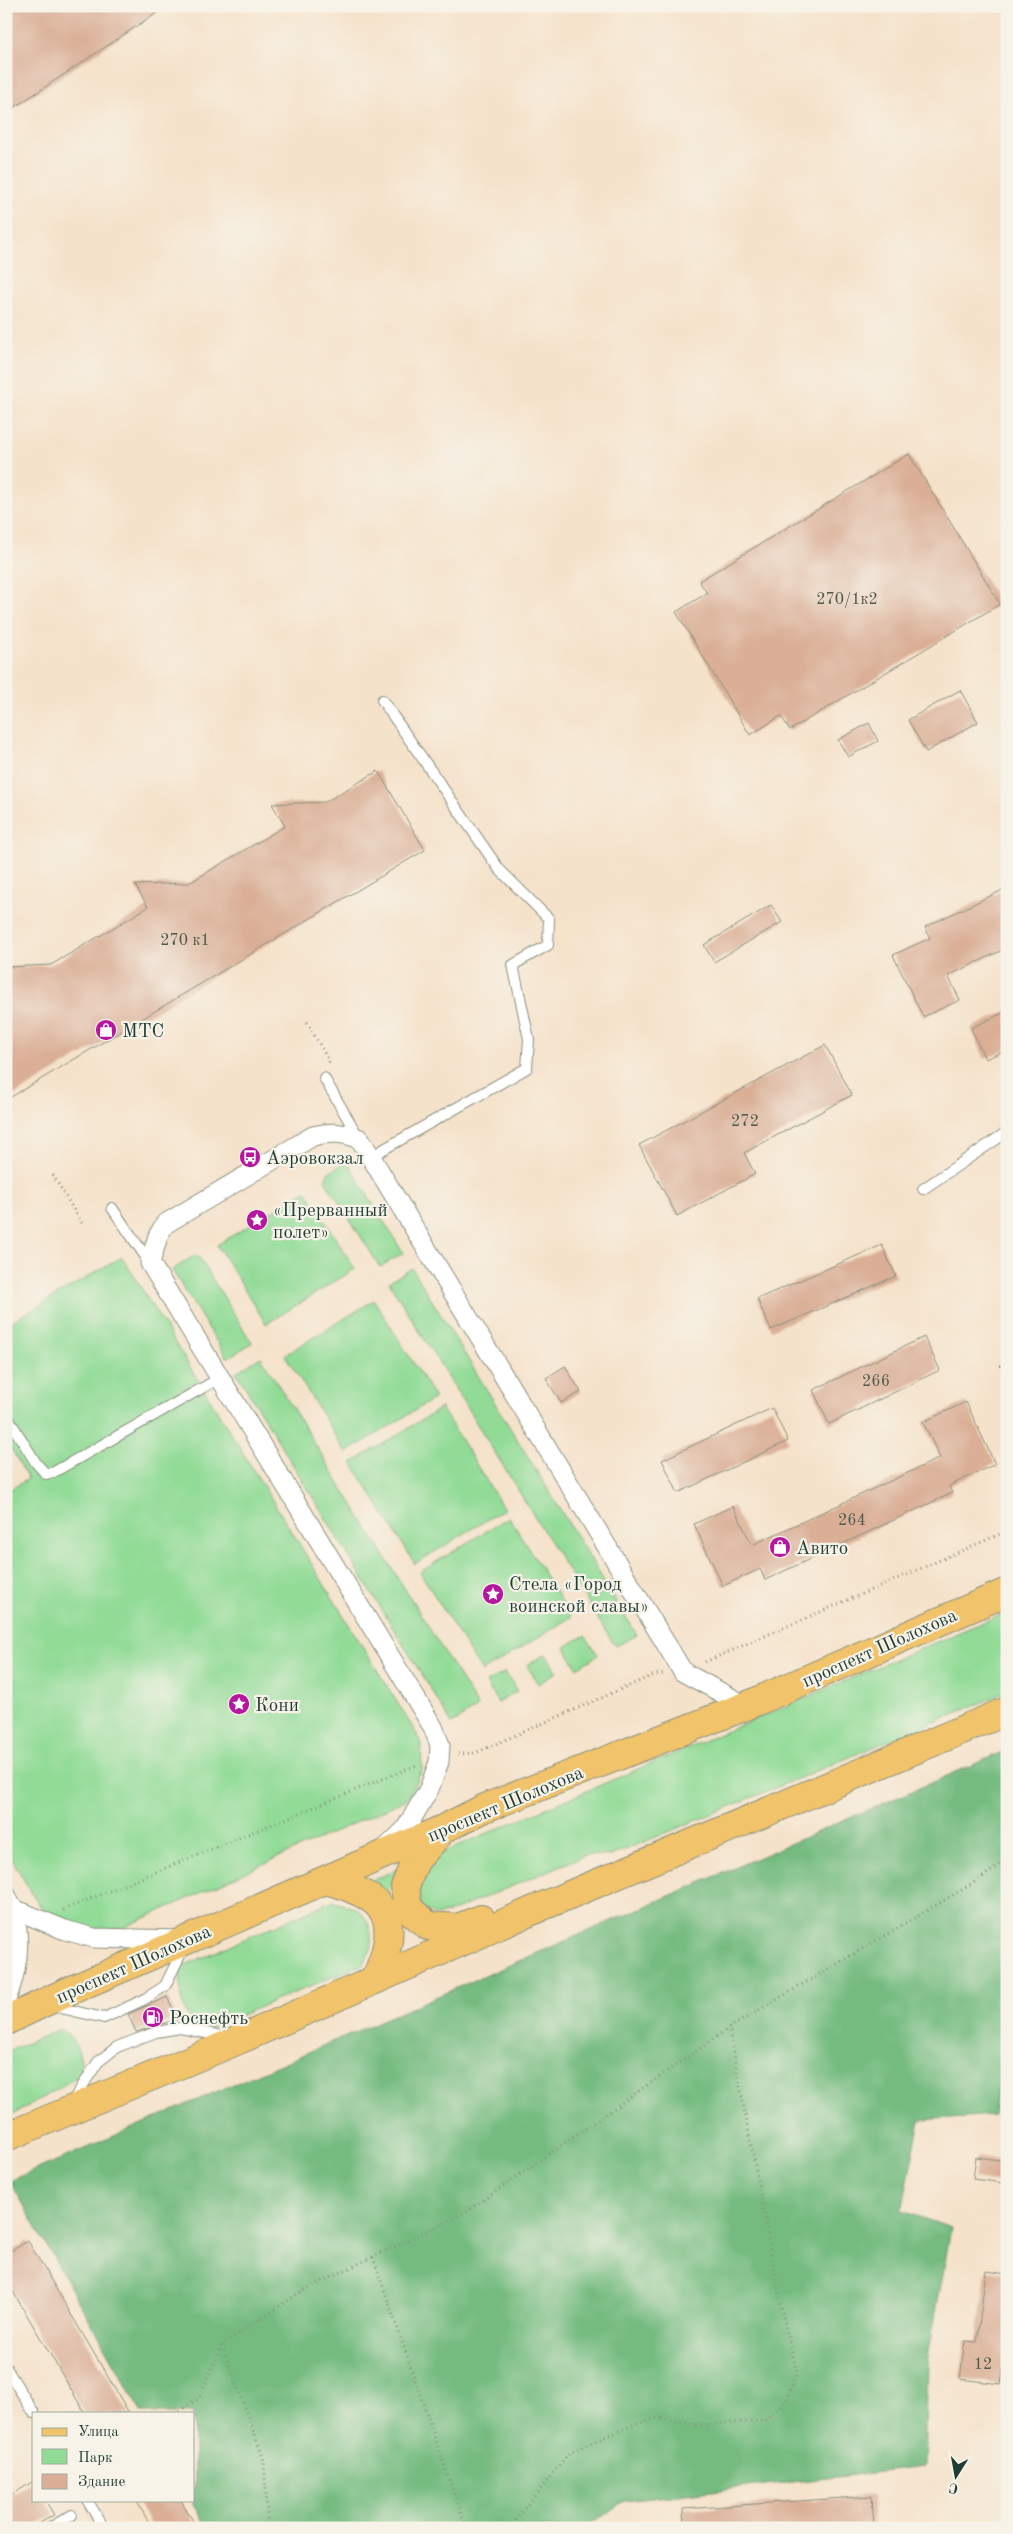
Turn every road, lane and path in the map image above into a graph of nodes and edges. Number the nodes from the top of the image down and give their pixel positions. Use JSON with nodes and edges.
{"nodes":[{"id":1,"x":382,"y":700,"type":"dead end"},
{"id":2,"x":307,"y":1022,"type":"dead end"},
{"id":3,"x":334,"y":1072,"type":"dead end"},
{"id":4,"x":324,"y":1078,"type":"dead end"},
{"id":5,"x":1007,"y":1132,"type":"edge"},
{"id":6,"x":360,"y":1139,"type":"junction"},
{"id":7,"x":370,"y":1157,"type":"junction"},
{"id":8,"x":53,"y":1175,"type":"dead end"},
{"id":9,"x":923,"y":1189,"type":"dead end"},
{"id":10,"x":112,"y":1208,"type":"dead end"},
{"id":11,"x":83,"y":1225,"type":"dead end"},
{"id":12,"x":150,"y":1264,"type":"junction"},
{"id":13,"x":1007,"y":1363,"type":"edge"},
{"id":14,"x":1000,"y":1366,"type":"dead end"},
{"id":15,"x":220,"y":1378,"type":"junction"},
{"id":16,"x":6,"y":1415,"type":"edge"},
{"id":17,"x":1007,"y":1531,"type":"edge"},
{"id":18,"x":1007,"y":1592,"type":"edge"},
{"id":19,"x":683,"y":1672,"type":"junction"},
{"id":20,"x":746,"y":1706,"type":"junction"},
{"id":21,"x":1007,"y":1711,"type":"edge"},
{"id":22,"x":440,"y":1756,"type":"junction"},
{"id":23,"x":446,"y":1828,"type":"junction"},
{"id":24,"x":374,"y":1858,"type":"junction"},
{"id":25,"x":1007,"y":1859,"type":"edge"},
{"id":26,"x":326,"y":1880,"type":"junction"},
{"id":27,"x":10,"y":1902,"type":"edge"},
{"id":28,"x":543,"y":1906,"type":"junction"},
{"id":29,"x":39,"y":1920,"type":"junction"},
{"id":30,"x":188,"y":1940,"type":"junction"},
{"id":31,"x":376,"y":1978,"type":"junction"},
{"id":32,"x":6,"y":2000,"type":"edge"},
{"id":33,"x":42,"y":2004,"type":"junction"},
{"id":34,"x":6,"y":2021,"type":"edge"},
{"id":35,"x":729,"y":2028,"type":"junction"},
{"id":36,"x":241,"y":2039,"type":"junction"},
{"id":37,"x":65,"y":2113,"type":"junction"},
{"id":38,"x":6,"y":2137,"type":"edge"},
{"id":39,"x":373,"y":2257,"type":"junction"},
{"id":40,"x":222,"y":2345,"type":"junction"},
{"id":41,"x":6,"y":2368,"type":"edge"},
{"id":42,"x":33,"y":2412,"type":"edge"},
{"id":43,"x":177,"y":2412,"type":"edge"},
{"id":44,"x":88,"y":2502,"type":"edge"},
{"id":45,"x":72,"y":2515,"type":"dead end"},
{"id":46,"x":50,"y":2528,"type":"edge"},
{"id":47,"x":104,"y":2528,"type":"edge"},
{"id":48,"x":268,"y":2528,"type":"edge"},
{"id":49,"x":466,"y":2528,"type":"edge"},
{"id":50,"x":508,"y":2528,"type":"edge"}],
"edges":[{"from":1,"to":7,"type":"lane"},
{"from":2,"to":3,"type":"path"},
{"from":4,"to":6,"type":"lane"},
{"from":5,"to":9,"type":"lane"},
{"from":6,"to":7,"type":"street"},
{"from":6,"to":12,"type":"street"},
{"from":7,"to":19,"type":"street"},
{"from":8,"to":11,"type":"path"},
{"from":10,"to":12,"type":"lane"},
{"from":12,"to":15,"type":"street"},
{"from":13,"to":14,"type":"path"},
{"from":15,"to":16,"type":"lane"},
{"from":15,"to":22,"type":"street"},
{"from":17,"to":19,"type":"path"},
{"from":18,"to":20,"type":"main road","name":"проспект Шолохова"},
{"from":19,"to":20,"type":"street"},
{"from":19,"to":22,"type":"path"},
{"from":20,"to":23,"type":"main road","name":"проспект Шолохова"},
{"from":21,"to":28,"type":"main road"},
{"from":22,"to":24,"type":"street"},
{"from":22,"to":29,"type":"path"},
{"from":23,"to":24,"type":"main road","name":"проспект Шолохова"},
{"from":23,"to":28,"type":"main road"},
{"from":24,"to":26,"type":"main road","name":"проспект Шолохова"},
{"from":25,"to":35,"type":"path"},
{"from":26,"to":30,"type":"main road","name":"проспект Шолохова"},
{"from":26,"to":31,"type":"main road"},
{"from":27,"to":29,"type":"street"},
{"from":27,"to":32,"type":"street"},
{"from":28,"to":31,"type":"main road"},
{"from":29,"to":30,"type":"street"},
{"from":30,"to":33,"type":"main road","name":"проспект Шолохова"},
{"from":30,"to":33,"type":"lane"},
{"from":31,"to":36,"type":"main road"},
{"from":33,"to":34,"type":"main road","name":"проспект Шолохова"},
{"from":35,"to":39,"type":"path"},
{"from":35,"to":50,"type":"path"},
{"from":36,"to":37,"type":"main road"},
{"from":36,"to":37,"type":"lane"},
{"from":37,"to":38,"type":"main road"},
{"from":39,"to":40,"type":"path"},
{"from":39,"to":49,"type":"path"},
{"from":40,"to":43,"type":"path"},
{"from":40,"to":48,"type":"path"},
{"from":41,"to":42,"type":"lane"},
{"from":44,"to":47,"type":"lane"},
{"from":45,"to":46,"type":"lane"}]}
